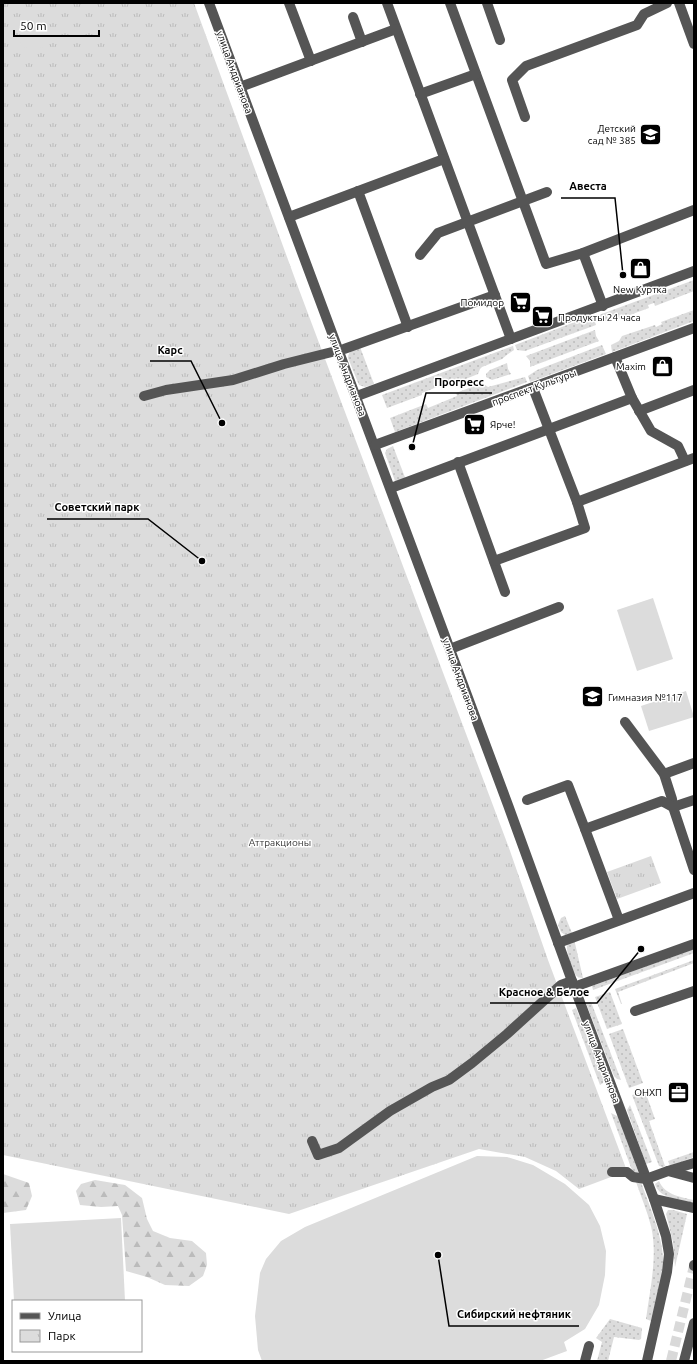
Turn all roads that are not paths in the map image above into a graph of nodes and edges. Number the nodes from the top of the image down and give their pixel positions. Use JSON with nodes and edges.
{"nodes":[{"id":1,"x":209,"y":3,"type":"edge"},
{"id":2,"x":289,"y":3,"type":"edge"},
{"id":3,"x":387,"y":3,"type":"edge"},
{"id":4,"x":450,"y":3,"type":"edge"},
{"id":5,"x":487,"y":3,"type":"edge"},
{"id":6,"x":679,"y":3,"type":"edge"},
{"id":7,"x":663,"y":4,"type":"edge"},
{"id":8,"x":353,"y":17,"type":"dead end"},
{"id":9,"x":396,"y":29,"type":"junction"},
{"id":10,"x":500,"y":40,"type":"dead end"},
{"id":11,"x":362,"y":42,"type":"junction"},
{"id":12,"x":694,"y":44,"type":"edge"},
{"id":13,"x":311,"y":61,"type":"junction"},
{"id":14,"x":476,"y":74,"type":"junction"},
{"id":15,"x":240,"y":87,"type":"junction"},
{"id":16,"x":420,"y":94,"type":"junction"},
{"id":17,"x":525,"y":116,"type":"dead end"},
{"id":18,"x":444,"y":159,"type":"junction"},
{"id":19,"x":358,"y":191,"type":"junction"},
{"id":20,"x":547,"y":192,"type":"dead end"},
{"id":21,"x":523,"y":200,"type":"junction"},
{"id":22,"x":694,"y":210,"type":"edge"},
{"id":23,"x":289,"y":217,"type":"junction"},
{"id":24,"x":467,"y":221,"type":"junction"},
{"id":25,"x":583,"y":252,"type":"junction"},
{"id":26,"x":420,"y":255,"type":"dead end"},
{"id":27,"x":694,"y":271,"type":"edge"},
{"id":28,"x":494,"y":295,"type":"junction"},
{"id":29,"x":603,"y":306,"type":"junction"},
{"id":30,"x":408,"y":326,"type":"junction"},
{"id":31,"x":694,"y":328,"type":"edge"},
{"id":32,"x":511,"y":339,"type":"junction"},
{"id":33,"x":339,"y":350,"type":"junction"},
{"id":34,"x":615,"y":357,"type":"junction"},
{"id":35,"x":533,"y":388,"type":"junction"},
{"id":36,"x":694,"y":390,"type":"edge"},
{"id":37,"x":144,"y":396,"type":"dead end"},
{"id":38,"x":357,"y":396,"type":"junction"},
{"id":39,"x":632,"y":398,"type":"junction"},
{"id":40,"x":639,"y":411,"type":"junction"},
{"id":41,"x":549,"y":430,"type":"junction"},
{"id":42,"x":375,"y":445,"type":"junction"},
{"id":43,"x":691,"y":460,"type":"edge"},
{"id":44,"x":458,"y":462,"type":"junction"},
{"id":45,"x":391,"y":488,"type":"junction"},
{"id":46,"x":577,"y":502,"type":"junction"},
{"id":47,"x":494,"y":561,"type":"junction"},
{"id":48,"x":505,"y":592,"type":"dead end"},
{"id":49,"x":559,"y":607,"type":"dead end"},
{"id":50,"x":450,"y":649,"type":"junction"},
{"id":51,"x":625,"y":722,"type":"dead end"},
{"id":52,"x":694,"y":763,"type":"edge"},
{"id":53,"x":664,"y":774,"type":"junction"},
{"id":54,"x":527,"y":800,"type":"dead end"},
{"id":55,"x":694,"y":800,"type":"edge"},
{"id":56,"x":673,"y":807,"type":"junction"},
{"id":57,"x":585,"y":829,"type":"junction"},
{"id":58,"x":694,"y":870,"type":"edge"},
{"id":59,"x":694,"y":893,"type":"edge"},
{"id":60,"x":620,"y":920,"type":"junction"},
{"id":61,"x":558,"y":943,"type":"junction"},
{"id":62,"x":694,"y":944,"type":"edge"},
{"id":63,"x":573,"y":984,"type":"junction"},
{"id":64,"x":694,"y":991,"type":"edge"},
{"id":65,"x":635,"y":1011,"type":"dead end"},
{"id":66,"x":312,"y":1141,"type":"dead end"},
{"id":67,"x":694,"y":1163,"type":"edge"},
{"id":68,"x":668,"y":1171,"type":"junction"},
{"id":69,"x":612,"y":1172,"type":"dead end"},
{"id":70,"x":694,"y":1178,"type":"edge"},
{"id":71,"x":646,"y":1179,"type":"junction"},
{"id":72,"x":654,"y":1199,"type":"junction"},
{"id":73,"x":694,"y":1208,"type":"edge"},
{"id":74,"x":694,"y":1324,"type":"edge"},
{"id":75,"x":589,"y":1346,"type":"dead end"},
{"id":76,"x":585,"y":1361,"type":"edge"},
{"id":77,"x":647,"y":1361,"type":"edge"},
{"id":78,"x":684,"y":1361,"type":"edge"}],
"edges":[{"from":1,"to":15,"type":"street","name":"улица Андрианова"},
{"from":2,"to":13,"type":"street"},
{"from":3,"to":9,"type":"street"},
{"from":4,"to":14,"type":"street"},
{"from":5,"to":10,"type":"street"},
{"from":6,"to":12,"type":"street"},
{"from":7,"to":17,"type":"street"},
{"from":8,"to":11,"type":"street"},
{"from":9,"to":11,"type":"street"},
{"from":9,"to":16,"type":"street"},
{"from":11,"to":13,"type":"street"},
{"from":13,"to":15,"type":"street"},
{"from":14,"to":16,"type":"street"},
{"from":14,"to":21,"type":"street"},
{"from":15,"to":23,"type":"street","name":"улица Андрианова"},
{"from":16,"to":18,"type":"street"},
{"from":18,"to":19,"type":"street"},
{"from":18,"to":24,"type":"street"},
{"from":19,"to":23,"type":"street"},
{"from":19,"to":30,"type":"street"},
{"from":20,"to":21,"type":"street"},
{"from":21,"to":24,"type":"street"},
{"from":21,"to":25,"type":"street"},
{"from":22,"to":25,"type":"street"},
{"from":23,"to":33,"type":"street","name":"улица Андрианова"},
{"from":24,"to":26,"type":"street"},
{"from":24,"to":28,"type":"street"},
{"from":25,"to":29,"type":"street"},
{"from":27,"to":29,"type":"street"},
{"from":28,"to":30,"type":"street"},
{"from":28,"to":32,"type":"street"},
{"from":29,"to":32,"type":"street"},
{"from":30,"to":33,"type":"street"},
{"from":31,"to":34,"type":"street","name":"проспект Культуры"},
{"from":32,"to":38,"type":"street"},
{"from":33,"to":37,"type":"street"},
{"from":33,"to":38,"type":"street","name":"улица Андрианова"},
{"from":34,"to":35,"type":"street","name":"проспект Культуры"},
{"from":34,"to":39,"type":"street"},
{"from":35,"to":41,"type":"street"},
{"from":35,"to":42,"type":"street","name":"проспект Культуры"},
{"from":36,"to":40,"type":"street"},
{"from":38,"to":42,"type":"street","name":"улица Андрианова"},
{"from":39,"to":40,"type":"street"},
{"from":39,"to":41,"type":"street"},
{"from":40,"to":43,"type":"street"},
{"from":41,"to":44,"type":"street"},
{"from":41,"to":46,"type":"street"},
{"from":42,"to":45,"type":"street","name":"улица Андрианова"},
{"from":43,"to":46,"type":"street"},
{"from":44,"to":45,"type":"street"},
{"from":44,"to":47,"type":"street"},
{"from":45,"to":50,"type":"street","name":"улица Андрианова"},
{"from":46,"to":47,"type":"street"},
{"from":47,"to":48,"type":"street"},
{"from":49,"to":50,"type":"street"},
{"from":50,"to":61,"type":"street","name":"улица Андрианова"},
{"from":51,"to":53,"type":"street"},
{"from":52,"to":53,"type":"street"},
{"from":53,"to":56,"type":"street"},
{"from":54,"to":57,"type":"street"},
{"from":55,"to":56,"type":"street"},
{"from":56,"to":57,"type":"street"},
{"from":56,"to":58,"type":"street"},
{"from":57,"to":60,"type":"street"},
{"from":59,"to":60,"type":"street"},
{"from":60,"to":61,"type":"street"},
{"from":61,"to":63,"type":"street","name":"улица Андрианова"},
{"from":62,"to":63,"type":"street"},
{"from":63,"to":66,"type":"street"},
{"from":63,"to":71,"type":"street","name":"улица Андрианова"},
{"from":64,"to":65,"type":"street"},
{"from":67,"to":68,"type":"street"},
{"from":68,"to":70,"type":"street"},
{"from":68,"to":71,"type":"street"},
{"from":69,"to":71,"type":"street"},
{"from":71,"to":72,"type":"street","name":"улица Андрианова"},
{"from":72,"to":73,"type":"street"},
{"from":72,"to":77,"type":"street","name":"улица Андрианова"},
{"from":74,"to":78,"type":"street"},
{"from":75,"to":76,"type":"street"}]}
